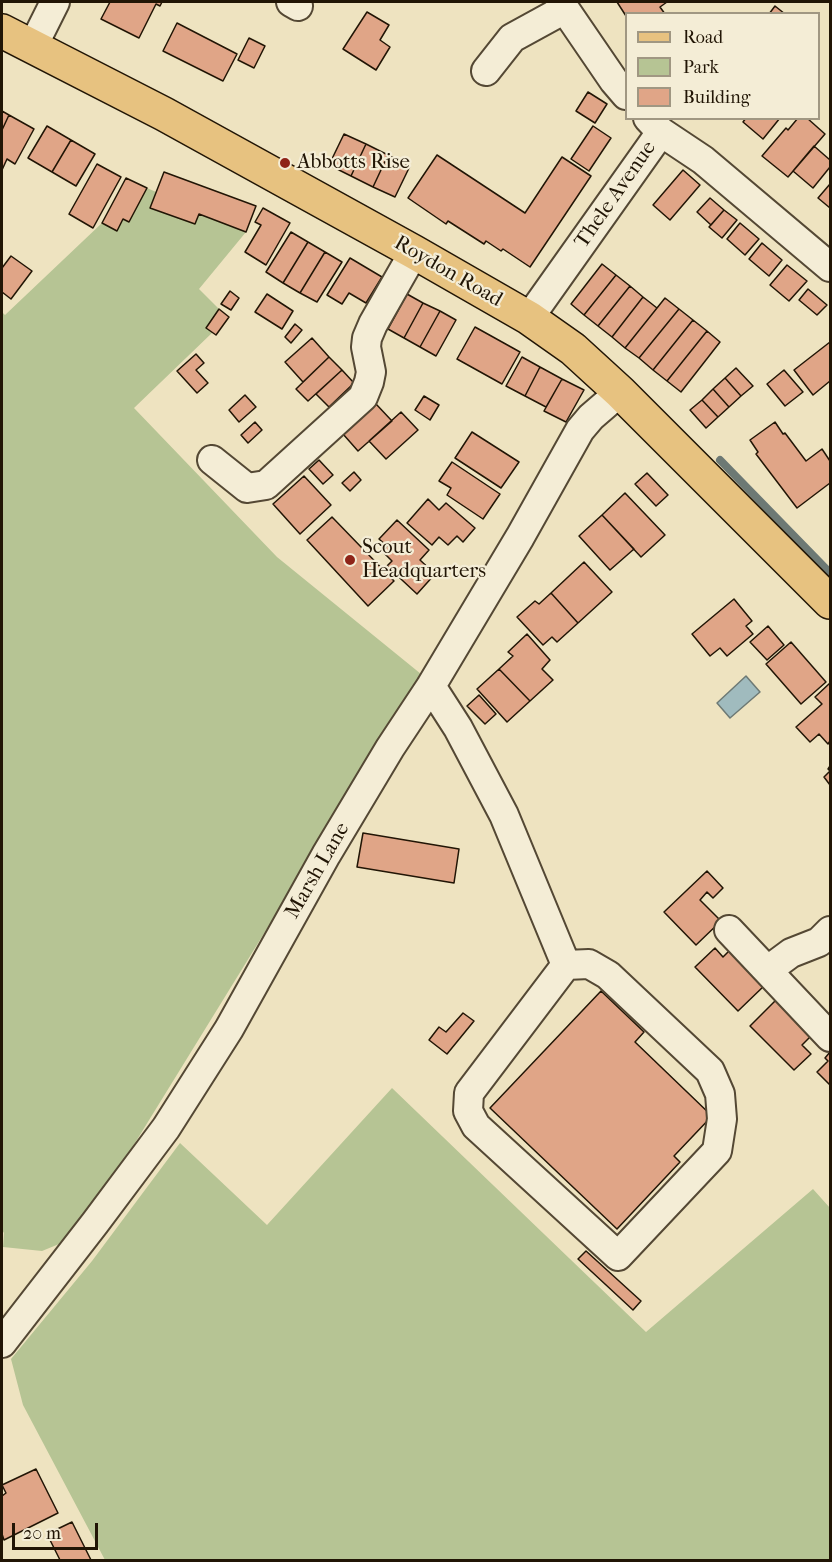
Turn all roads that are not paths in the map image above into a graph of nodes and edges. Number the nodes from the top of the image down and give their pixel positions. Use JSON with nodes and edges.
{"nodes":[{"id":1,"x":55,"y":2,"type":"edge"},
{"id":2,"x":562,"y":5,"type":"edge"},
{"id":3,"x":2,"y":31,"type":"edge"},
{"id":4,"x":33,"y":46,"type":"junction"},
{"id":5,"x":486,"y":71,"type":"dead end"},
{"id":6,"x":625,"y":92,"type":"edge"},
{"id":7,"x":655,"y":125,"type":"edge"},
{"id":8,"x":414,"y":252,"type":"junction"},
{"id":9,"x":831,"y":267,"type":"edge"},
{"id":10,"x":529,"y":318,"type":"junction"},
{"id":11,"x":620,"y":392,"type":"junction"},
{"id":12,"x":212,"y":460,"type":"dead end"},
{"id":13,"x":831,"y":602,"type":"edge"},
{"id":14,"x":431,"y":686,"type":"junction"},
{"id":15,"x":729,"y":930,"type":"dead end"},
{"id":16,"x":831,"y":932,"type":"edge"},
{"id":17,"x":566,"y":965,"type":"junction"},
{"id":18,"x":768,"y":970,"type":"junction"},
{"id":19,"x":831,"y":1037,"type":"edge"},
{"id":20,"x":2,"y":1343,"type":"edge"}],
"edges":[{"from":1,"to":4,"type":"street"},
{"from":2,"to":5,"type":"street"},
{"from":2,"to":6,"type":"street"},
{"from":3,"to":4,"type":"main road","name":"Roydon Road"},
{"from":4,"to":8,"type":"main road","name":"Roydon Road"},
{"from":7,"to":9,"type":"street","name":"Thele Avenue"},
{"from":7,"to":10,"type":"street","name":"Thele Avenue"},
{"from":8,"to":10,"type":"main road","name":"Roydon Road"},
{"from":8,"to":12,"type":"street"},
{"from":10,"to":11,"type":"main road","name":"Roydon Road"},
{"from":11,"to":13,"type":"main road","name":"Roydon Road"},
{"from":11,"to":14,"type":"street","name":"Marsh Lane"},
{"from":14,"to":17,"type":"street"},
{"from":14,"to":20,"type":"street","name":"Marsh Lane"},
{"from":15,"to":18,"type":"street"},
{"from":16,"to":18,"type":"street"},
{"from":17,"to":17,"type":"street"},
{"from":18,"to":19,"type":"street"}]}
